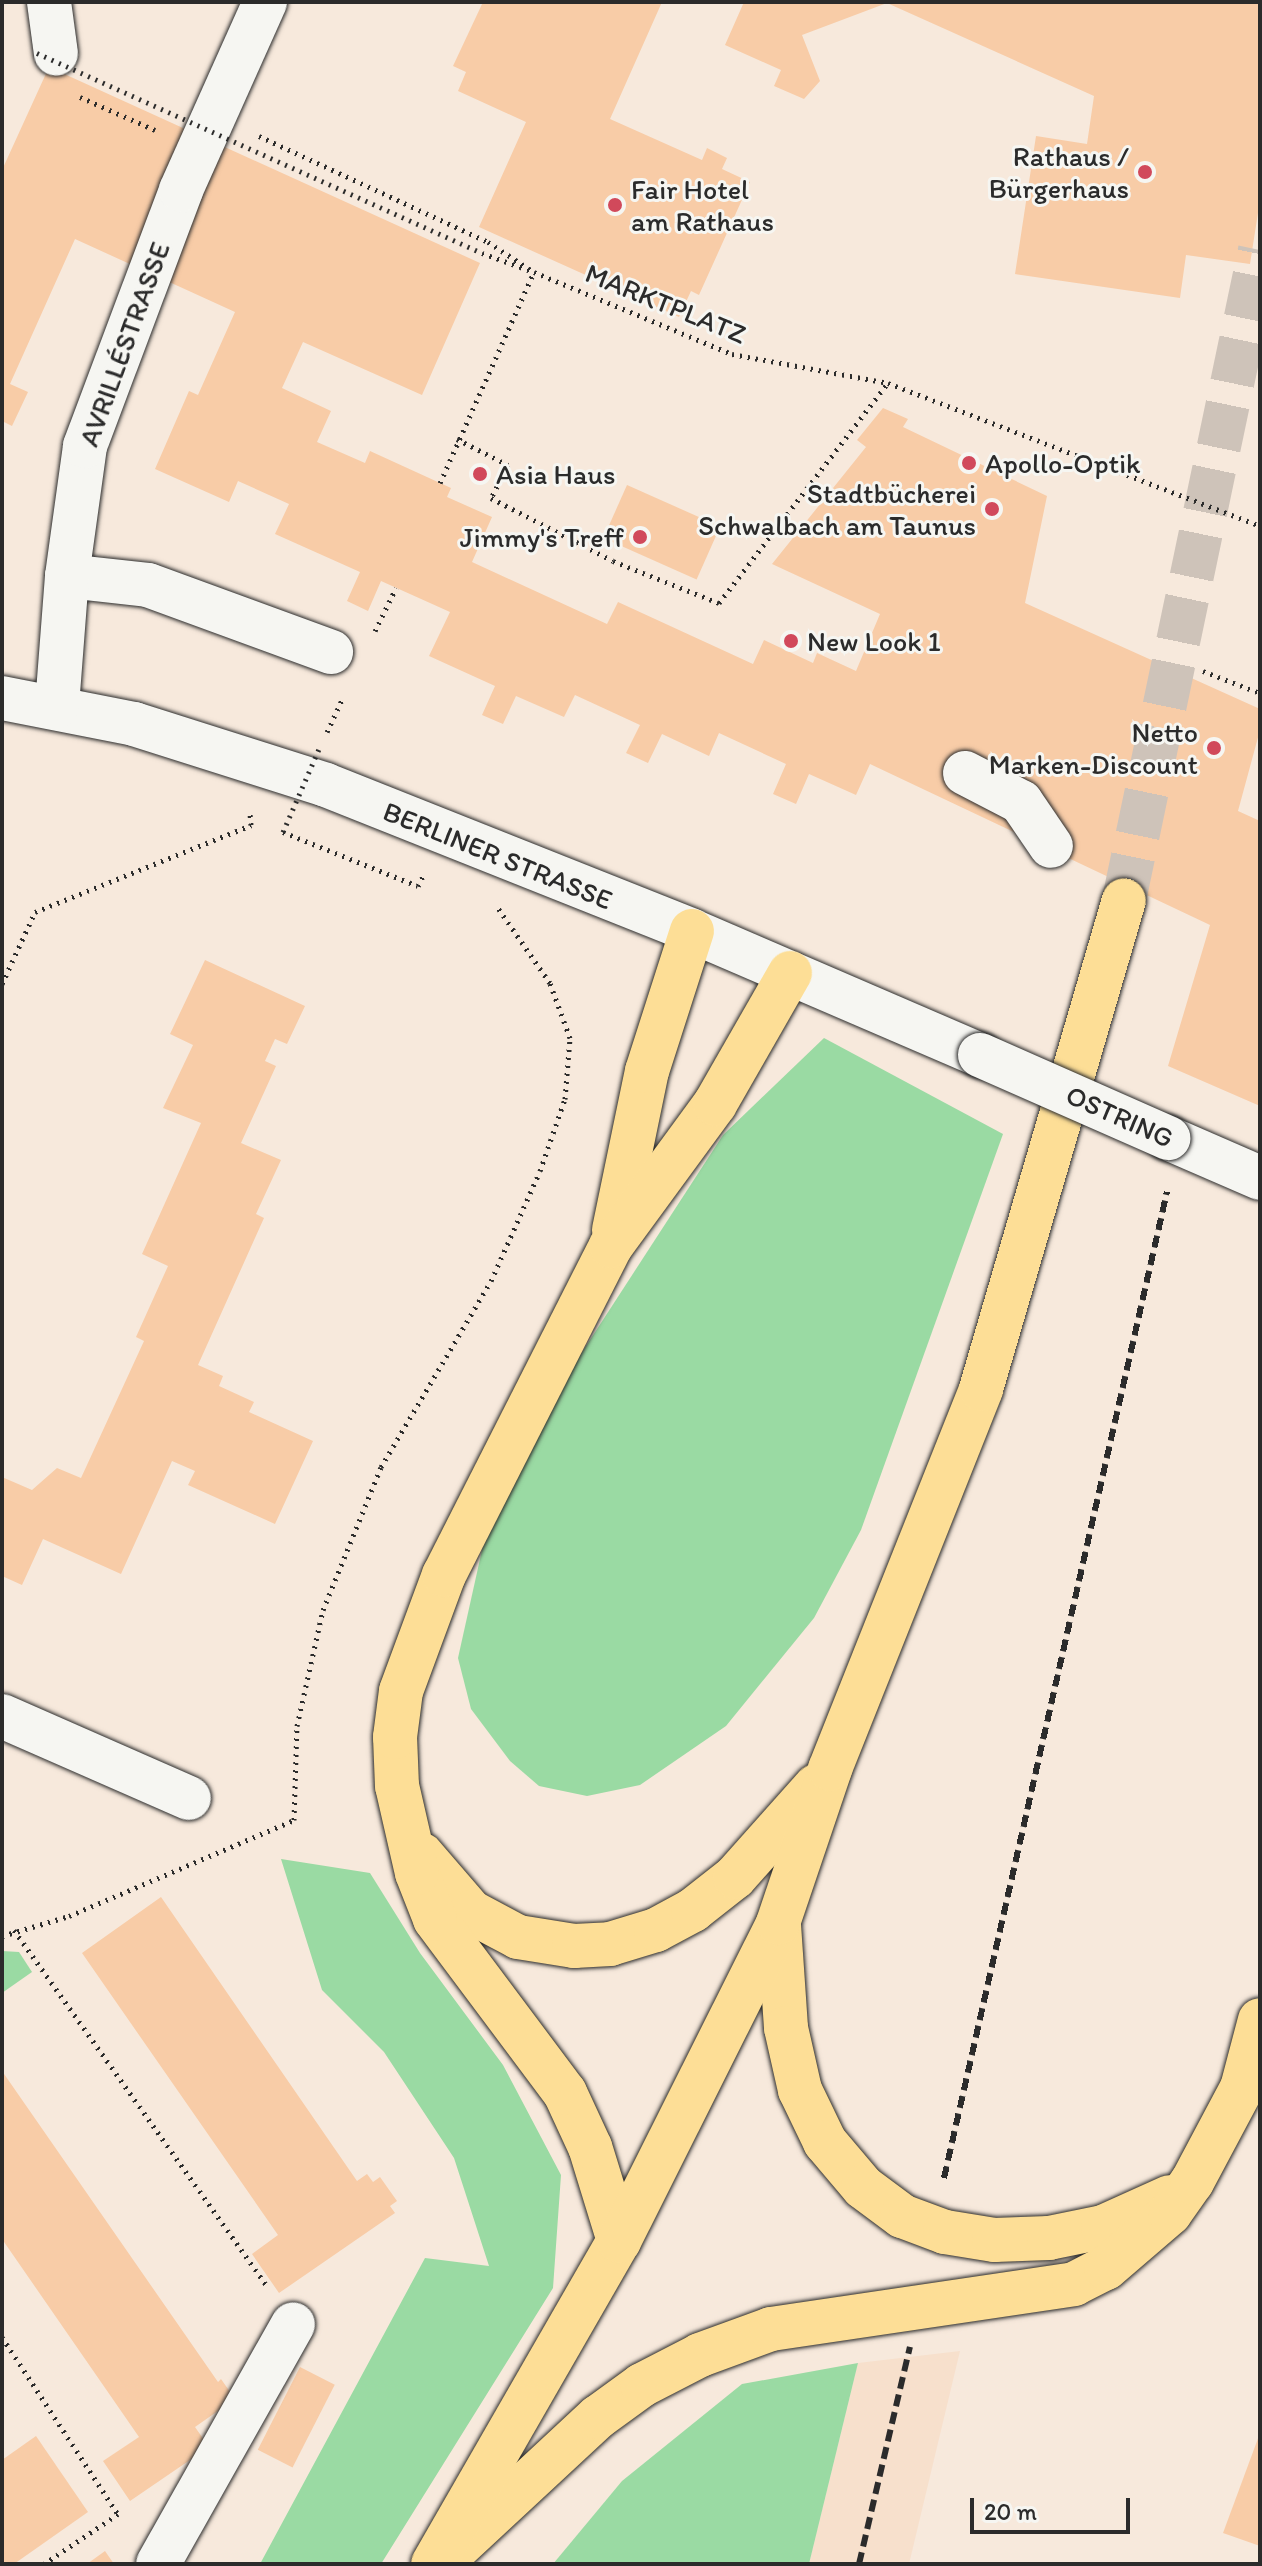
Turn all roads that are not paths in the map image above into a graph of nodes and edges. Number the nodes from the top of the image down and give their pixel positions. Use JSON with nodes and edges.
{"nodes":[{"id":1,"x":49,"y":2,"type":"edge"},
{"id":2,"x":265,"y":2,"type":"edge"},
{"id":3,"x":55,"y":67,"type":"road end"},
{"id":4,"x":67,"y":576,"type":"junction"},
{"id":5,"x":331,"y":652,"type":"dead end"},
{"id":6,"x":2,"y":698,"type":"edge"},
{"id":7,"x":57,"y":706,"type":"junction"},
{"id":8,"x":965,"y":773,"type":"dead end"},
{"id":9,"x":1051,"y":846,"type":"dead end"},
{"id":10,"x":1124,"y":900,"type":"tunnel mouth"},
{"id":11,"x":692,"y":931,"type":"junction"},
{"id":12,"x":790,"y":973,"type":"junction"},
{"id":13,"x":980,"y":1055,"type":"joint"},
{"id":14,"x":1260,"y":1178,"type":"edge"},
{"id":15,"x":611,"y":1246,"type":"junction"},
{"id":16,"x":2,"y":1716,"type":"edge"},
{"id":17,"x":830,"y":1769,"type":"junction"},
{"id":18,"x":189,"y":1798,"type":"dead end"},
{"id":19,"x":406,"y":1827,"type":"junction"},
{"id":20,"x":778,"y":1923,"type":"junction"},
{"id":21,"x":1260,"y":2020,"type":"edge"},
{"id":22,"x":1192,"y":2182,"type":"junction"},
{"id":23,"x":619,"y":2241,"type":"junction"},
{"id":24,"x":293,"y":2324,"type":"road end"},
{"id":25,"x":158,"y":2564,"type":"edge"},
{"id":26,"x":433,"y":2564,"type":"edge"},
{"id":27,"x":440,"y":2564,"type":"edge"}],
"edges":[{"from":1,"to":3,"type":"street"},
{"from":2,"to":4,"type":"street","name":"AVRILLÉSTRASSE"},
{"from":4,"to":5,"type":"street"},
{"from":4,"to":7,"type":"street","name":"AVRILLÉSTRASSE"},
{"from":6,"to":7,"type":"street","name":"BERLINER STRASSE"},
{"from":7,"to":11,"type":"street","name":"BERLINER STRASSE"},
{"from":8,"to":9,"type":"street"},
{"from":10,"to":17,"type":"main road"},
{"from":11,"to":12,"type":"street","name":"BERLINER STRASSE"},
{"from":11,"to":15,"type":"main road"},
{"from":12,"to":13,"type":"street","name":"BERLINER STRASSE"},
{"from":12,"to":15,"type":"main road"},
{"from":13,"to":14,"type":"street","name":"OSTRING","bridge":true},
{"from":15,"to":19,"type":"main road"},
{"from":16,"to":18,"type":"street"},
{"from":17,"to":19,"type":"main road"},
{"from":17,"to":20,"type":"main road"},
{"from":19,"to":23,"type":"main road"},
{"from":20,"to":22,"type":"main road"},
{"from":20,"to":23,"type":"main road"},
{"from":21,"to":22,"type":"main road"},
{"from":22,"to":27,"type":"main road"},
{"from":23,"to":26,"type":"main road"},
{"from":24,"to":25,"type":"street"}]}
